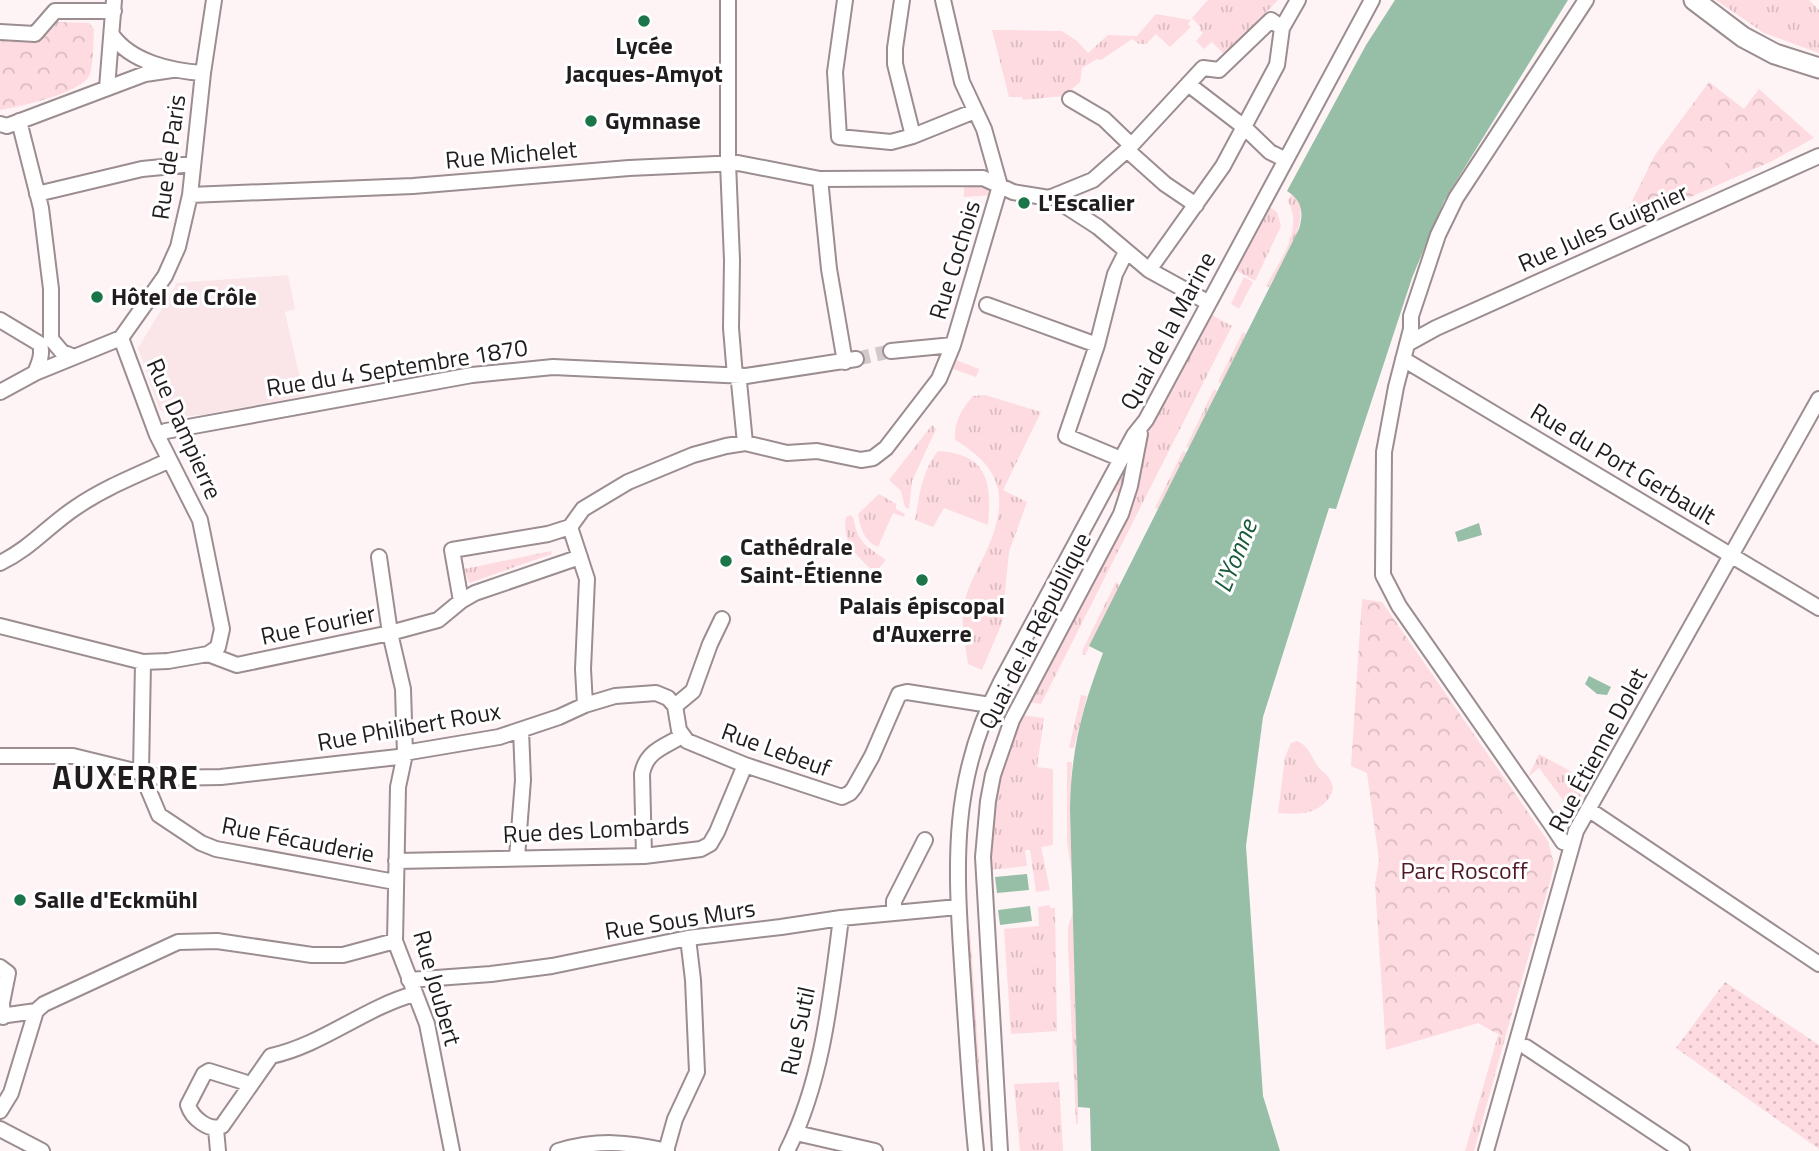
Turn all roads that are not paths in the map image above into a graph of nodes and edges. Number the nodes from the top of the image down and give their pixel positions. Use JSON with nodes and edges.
{"nodes":[{"id":1,"x":214,"y":0,"type":"edge"},
{"id":2,"x":727,"y":0,"type":"edge"},
{"id":3,"x":845,"y":0,"type":"edge"},
{"id":4,"x":902,"y":0,"type":"edge"},
{"id":5,"x":943,"y":0,"type":"edge"},
{"id":6,"x":1298,"y":0,"type":"edge"},
{"id":7,"x":1372,"y":0,"type":"edge"},
{"id":8,"x":1586,"y":0,"type":"edge"},
{"id":9,"x":1694,"y":0,"type":"edge"},
{"id":10,"x":114,"y":5,"type":"edge"},
{"id":11,"x":1282,"y":28,"type":"junction"},
{"id":12,"x":0,"y":32,"type":"edge"},
{"id":13,"x":112,"y":35,"type":"junction"},
{"id":14,"x":1819,"y":68,"type":"edge"},
{"id":15,"x":172,"y":70,"type":"junction"},
{"id":16,"x":203,"y":73,"type":"junction"},
{"id":17,"x":1188,"y":84,"type":"junction"},
{"id":18,"x":107,"y":88,"type":"junction"},
{"id":19,"x":1070,"y":99,"type":"dead end"},
{"id":20,"x":975,"y":111,"type":"junction"},
{"id":21,"x":9,"y":124,"type":"edge"},
{"id":22,"x":1244,"y":127,"type":"junction"},
{"id":23,"x":913,"y":136,"type":"junction"},
{"id":24,"x":0,"y":140,"type":"edge"},
{"id":25,"x":1129,"y":147,"type":"junction"},
{"id":26,"x":1819,"y":156,"type":"edge"},
{"id":27,"x":1286,"y":160,"type":"junction"},
{"id":28,"x":728,"y":163,"type":"junction"},
{"id":29,"x":193,"y":164,"type":"junction"},
{"id":30,"x":820,"y":179,"type":"junction"},
{"id":31,"x":1000,"y":186,"type":"junction"},
{"id":32,"x":37,"y":194,"type":"junction"},
{"id":33,"x":190,"y":195,"type":"junction"},
{"id":34,"x":1064,"y":205,"type":"dead end"},
{"id":35,"x":1196,"y":205,"type":"junction"},
{"id":36,"x":1126,"y":252,"type":"junction"},
{"id":37,"x":1149,"y":270,"type":"junction"},
{"id":38,"x":976,"y":301,"type":"junction"},
{"id":39,"x":1209,"y":303,"type":"junction"},
{"id":40,"x":0,"y":320,"type":"edge"},
{"id":41,"x":121,"y":338,"type":"junction"},
{"id":42,"x":1407,"y":344,"type":"junction"},
{"id":43,"x":953,"y":345,"type":"junction"},
{"id":44,"x":1097,"y":345,"type":"junction"},
{"id":45,"x":891,"y":351,"type":"tunnel mouth"},
{"id":46,"x":72,"y":356,"type":"junction"},
{"id":47,"x":1403,"y":359,"type":"junction"},
{"id":48,"x":35,"y":373,"type":"junction"},
{"id":49,"x":735,"y":376,"type":"junction"},
{"id":50,"x":0,"y":392,"type":"edge"},
{"id":51,"x":1819,"y":399,"type":"edge"},
{"id":52,"x":1141,"y":429,"type":"junction"},
{"id":53,"x":157,"y":435,"type":"junction"},
{"id":54,"x":745,"y":443,"type":"junction"},
{"id":55,"x":1121,"y":459,"type":"junction"},
{"id":56,"x":169,"y":461,"type":"junction"},
{"id":57,"x":570,"y":527,"type":"junction"},
{"id":58,"x":1731,"y":556,"type":"junction"},
{"id":59,"x":379,"y":557,"type":"dead end"},
{"id":60,"x":580,"y":557,"type":"junction"},
{"id":61,"x":0,"y":563,"type":"edge"},
{"id":62,"x":461,"y":601,"type":"junction"},
{"id":63,"x":1819,"y":608,"type":"edge"},
{"id":64,"x":722,"y":619,"type":"dead end"},
{"id":65,"x":0,"y":626,"type":"edge"},
{"id":66,"x":390,"y":633,"type":"junction"},
{"id":67,"x":208,"y":654,"type":"junction"},
{"id":68,"x":143,"y":662,"type":"junction"},
{"id":69,"x":1001,"y":682,"type":"joint"},
{"id":70,"x":585,"y":705,"type":"junction"},
{"id":71,"x":990,"y":705,"type":"junction"},
{"id":72,"x":675,"y":706,"type":"junction"},
{"id":73,"x":521,"y":730,"type":"junction"},
{"id":74,"x":687,"y":740,"type":"junction"},
{"id":75,"x":405,"y":754,"type":"junction"},
{"id":76,"x":0,"y":756,"type":"edge"},
{"id":77,"x":745,"y":765,"type":"junction"},
{"id":78,"x":141,"y":772,"type":"junction"},
{"id":79,"x":1588,"y":809,"type":"junction"},
{"id":80,"x":925,"y":840,"type":"dead end"},
{"id":81,"x":1572,"y":845,"type":"junction"},
{"id":82,"x":644,"y":856,"type":"junction"},
{"id":83,"x":517,"y":857,"type":"junction"},
{"id":84,"x":396,"y":861,"type":"junction"},
{"id":85,"x":395,"y":882,"type":"junction"},
{"id":86,"x":958,"y":907,"type":"junction"},
{"id":87,"x":894,"y":912,"type":"junction"},
{"id":88,"x":841,"y":918,"type":"junction"},
{"id":89,"x":688,"y":938,"type":"junction"},
{"id":90,"x":395,"y":940,"type":"junction"},
{"id":91,"x":1819,"y":964,"type":"edge"},
{"id":92,"x":0,"y":967,"type":"edge"},
{"id":93,"x":412,"y":987,"type":"junction"},
{"id":94,"x":36,"y":1011,"type":"junction"},
{"id":95,"x":2,"y":1017,"type":"edge"},
{"id":96,"x":1526,"y":1047,"type":"dead end"},
{"id":97,"x":249,"y":1086,"type":"junction"},
{"id":98,"x":0,"y":1111,"type":"edge"},
{"id":99,"x":0,"y":1129,"type":"edge"},
{"id":100,"x":216,"y":1129,"type":"junction"},
{"id":101,"x":796,"y":1133,"type":"junction"},
{"id":102,"x":603,"y":1147,"type":"edge"},
{"id":103,"x":42,"y":1151,"type":"edge"},
{"id":104,"x":218,"y":1151,"type":"edge"},
{"id":105,"x":452,"y":1151,"type":"edge"},
{"id":106,"x":558,"y":1151,"type":"edge"},
{"id":107,"x":667,"y":1151,"type":"edge"},
{"id":108,"x":787,"y":1151,"type":"edge"},
{"id":109,"x":875,"y":1151,"type":"edge"},
{"id":110,"x":975,"y":1151,"type":"edge"},
{"id":111,"x":1000,"y":1151,"type":"edge"},
{"id":112,"x":1486,"y":1151,"type":"edge"},
{"id":113,"x":1682,"y":1151,"type":"edge"}],
"edges":[{"from":1,"to":16,"type":"street","name":"Rue de Paris"},
{"from":2,"to":28,"type":"street"},
{"from":3,"to":23,"type":"street"},
{"from":4,"to":23,"type":"street"},
{"from":5,"to":20,"type":"street","name":"Rue Cochois"},
{"from":6,"to":11,"type":"street"},
{"from":7,"to":27,"type":"street","name":"Quai de la Marine"},
{"from":8,"to":42,"type":"street"},
{"from":9,"to":14,"type":"main road"},
{"from":10,"to":12,"type":"street"},
{"from":10,"to":13,"type":"street"},
{"from":11,"to":17,"type":"street"},
{"from":11,"to":22,"type":"street"},
{"from":13,"to":15,"type":"street"},
{"from":13,"to":18,"type":"street"},
{"from":15,"to":16,"type":"street"},
{"from":15,"to":18,"type":"street"},
{"from":16,"to":29,"type":"street","name":"Rue de Paris"},
{"from":17,"to":22,"type":"street"},
{"from":17,"to":25,"type":"street"},
{"from":18,"to":21,"type":"street"},
{"from":19,"to":25,"type":"street"},
{"from":20,"to":23,"type":"street"},
{"from":20,"to":31,"type":"street","name":"Rue Cochois"},
{"from":21,"to":24,"type":"street"},
{"from":21,"to":32,"type":"street"},
{"from":22,"to":27,"type":"street"},
{"from":22,"to":35,"type":"street"},
{"from":25,"to":31,"type":"street","name":"Rue Michelet"},
{"from":25,"to":35,"type":"street"},
{"from":26,"to":42,"type":"street","name":"Rue Jules Guignier"},
{"from":27,"to":39,"type":"street","name":"Quai de la Marine"},
{"from":28,"to":30,"type":"street","name":"Rue Michelet"},
{"from":28,"to":33,"type":"street","name":"Rue Michelet"},
{"from":28,"to":49,"type":"street"},
{"from":29,"to":32,"type":"street"},
{"from":29,"to":33,"type":"street","name":"Rue de Paris"},
{"from":30,"to":31,"type":"street","name":"Rue Michelet"},
{"from":30,"to":49,"type":"street","name":"Rue du 4 Septembre 1870"},
{"from":31,"to":38,"type":"street","name":"Rue Cochois"},
{"from":32,"to":46,"type":"street"},
{"from":33,"to":41,"type":"street","name":"Rue de Paris"},
{"from":34,"to":36,"type":"street"},
{"from":35,"to":37,"type":"street"},
{"from":36,"to":37,"type":"street"},
{"from":36,"to":44,"type":"street"},
{"from":37,"to":39,"type":"street"},
{"from":38,"to":43,"type":"street","name":"Rue Cochois"},
{"from":38,"to":44,"type":"street"},
{"from":39,"to":52,"type":"street","name":"Quai de la Marine"},
{"from":40,"to":48,"type":"street"},
{"from":41,"to":46,"type":"street"},
{"from":41,"to":53,"type":"street","name":"Rue Dampierre"},
{"from":42,"to":47,"type":"street"},
{"from":43,"to":45,"type":"street"},
{"from":43,"to":54,"type":"street","name":"Rue Cochois"},
{"from":44,"to":55,"type":"street"},
{"from":46,"to":48,"type":"street"},
{"from":47,"to":58,"type":"street","name":"Rue du Port Gerbault"},
{"from":47,"to":81,"type":"street"},
{"from":48,"to":50,"type":"street"},
{"from":49,"to":53,"type":"street","name":"Rue du 4 Septembre 1870"},
{"from":49,"to":54,"type":"street"},
{"from":51,"to":58,"type":"street","name":"Rue Étienne Dolet"},
{"from":52,"to":55,"type":"street","name":"Quai de la Marine"},
{"from":52,"to":111,"type":"street","name":"Quai de la République"},
{"from":53,"to":56,"type":"street","name":"Rue Dampierre"},
{"from":54,"to":57,"type":"street"},
{"from":55,"to":69,"type":"street","name":"Quai de la Marine"},
{"from":56,"to":61,"type":"street"},
{"from":56,"to":67,"type":"street","name":"Rue Dampierre"},
{"from":57,"to":60,"type":"street"},
{"from":57,"to":62,"type":"street"},
{"from":58,"to":63,"type":"street","name":"Rue du Port Gerbault"},
{"from":58,"to":79,"type":"street","name":"Rue Étienne Dolet"},
{"from":59,"to":66,"type":"street","name":"Rue Joubert"},
{"from":60,"to":62,"type":"street"},
{"from":60,"to":70,"type":"street"},
{"from":62,"to":66,"type":"street","name":"Rue Fourier"},
{"from":64,"to":72,"type":"street"},
{"from":65,"to":68,"type":"street"},
{"from":66,"to":67,"type":"street","name":"Rue Fourier"},
{"from":66,"to":75,"type":"street","name":"Rue Joubert"},
{"from":67,"to":68,"type":"street"},
{"from":68,"to":78,"type":"street"},
{"from":69,"to":71,"type":"street","name":"Quai de la République"},
{"from":70,"to":72,"type":"street","name":"Rue Philibert Roux"},
{"from":70,"to":73,"type":"street","name":"Rue Philibert Roux"},
{"from":71,"to":77,"type":"street","name":"Rue Lebeuf"},
{"from":71,"to":86,"type":"street","name":"Quai de la République"},
{"from":72,"to":74,"type":"street"},
{"from":73,"to":75,"type":"street","name":"Rue Philibert Roux"},
{"from":73,"to":83,"type":"street"},
{"from":74,"to":77,"type":"street","name":"Rue Lebeuf"},
{"from":74,"to":82,"type":"street"},
{"from":75,"to":78,"type":"street","name":"Rue Philibert Roux"},
{"from":75,"to":84,"type":"street","name":"Rue Joubert"},
{"from":76,"to":78,"type":"street","name":"Rue Philibert Roux"},
{"from":77,"to":82,"type":"street","name":"Rue des Lombards"},
{"from":78,"to":85,"type":"street","name":"Rue Fécauderie"},
{"from":79,"to":81,"type":"street","name":"Rue Étienne Dolet"},
{"from":79,"to":91,"type":"street"},
{"from":80,"to":87,"type":"street"},
{"from":81,"to":112,"type":"street","name":"Rue Étienne Dolet"},
{"from":82,"to":83,"type":"street","name":"Rue des Lombards"},
{"from":83,"to":84,"type":"street","name":"Rue des Lombards"},
{"from":84,"to":85,"type":"street","name":"Rue Joubert"},
{"from":85,"to":90,"type":"street","name":"Rue Joubert"},
{"from":86,"to":87,"type":"street","name":"Rue Sous Murs"},
{"from":86,"to":110,"type":"street","name":"Quai de la République"},
{"from":87,"to":88,"type":"street","name":"Rue Sous Murs"},
{"from":88,"to":89,"type":"street","name":"Rue Sous Murs"},
{"from":88,"to":101,"type":"street","name":"Rue Sutil"},
{"from":89,"to":93,"type":"street","name":"Rue Sous Murs"},
{"from":89,"to":107,"type":"street"},
{"from":90,"to":93,"type":"street","name":"Rue Joubert"},
{"from":90,"to":94,"type":"street"},
{"from":92,"to":95,"type":"street"},
{"from":93,"to":97,"type":"street","name":"Rue Sous Murs"},
{"from":93,"to":105,"type":"street","name":"Rue Joubert"},
{"from":94,"to":95,"type":"street"},
{"from":94,"to":98,"type":"street"},
{"from":96,"to":113,"type":"street"},
{"from":97,"to":100,"type":"street","name":"Rue Sous Murs"},
{"from":97,"to":100,"type":"street"},
{"from":99,"to":103,"type":"street"},
{"from":100,"to":104,"type":"street"},
{"from":101,"to":108,"type":"street","name":"Rue Sutil"},
{"from":101,"to":109,"type":"street"},
{"from":102,"to":106,"type":"street"},
{"from":102,"to":107,"type":"street"}]}
